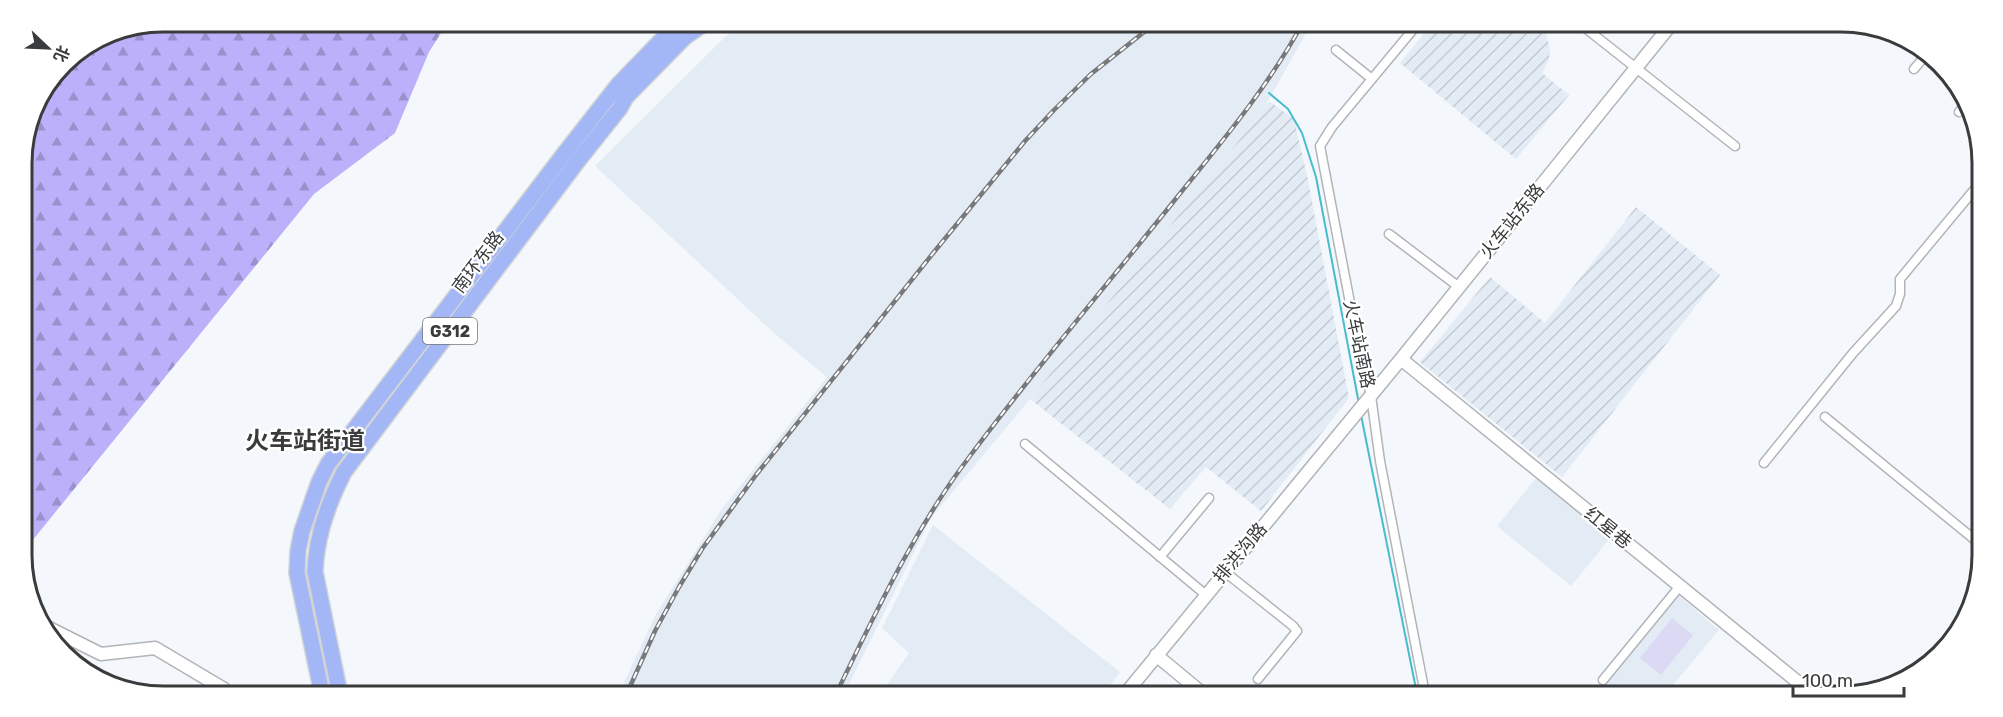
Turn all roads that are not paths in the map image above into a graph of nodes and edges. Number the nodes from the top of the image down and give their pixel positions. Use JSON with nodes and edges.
{"nodes":[{"id":1,"x":669,"y":32,"type":"edge"},
{"id":2,"x":692,"y":32,"type":"edge"},
{"id":3,"x":1411,"y":32,"type":"edge"},
{"id":4,"x":1590,"y":32,"type":"edge"},
{"id":5,"x":1665,"y":32,"type":"edge"},
{"id":6,"x":1336,"y":50,"type":"dead end"},
{"id":7,"x":1922,"y":60,"type":"edge"},
{"id":8,"x":1636,"y":68,"type":"junction"},
{"id":9,"x":1914,"y":69,"type":"dead end"},
{"id":10,"x":1372,"y":80,"type":"junction"},
{"id":11,"x":1735,"y":146,"type":"dead end"},
{"id":12,"x":1972,"y":192,"type":"edge"},
{"id":13,"x":1389,"y":234,"type":"dead end"},
{"id":14,"x":1459,"y":287,"type":"junction"},
{"id":15,"x":1401,"y":359,"type":"junction"},
{"id":16,"x":1369,"y":398,"type":"junction"},
{"id":17,"x":1356,"y":414,"type":"joint"},
{"id":18,"x":1825,"y":417,"type":"dead end"},
{"id":19,"x":1025,"y":444,"type":"dead end"},
{"id":20,"x":1764,"y":463,"type":"dead end"},
{"id":21,"x":1209,"y":498,"type":"dead end"},
{"id":22,"x":1972,"y":538,"type":"edge"},
{"id":23,"x":1160,"y":557,"type":"junction"},
{"id":24,"x":1225,"y":572,"type":"junction"},
{"id":25,"x":1680,"y":586,"type":"junction"},
{"id":26,"x":1206,"y":595,"type":"junction"},
{"id":27,"x":58,"y":632,"type":"edge"},
{"id":28,"x":1156,"y":655,"type":"junction"},
{"id":29,"x":1258,"y":680,"type":"dead end"},
{"id":30,"x":1602,"y":680,"type":"dead end"},
{"id":31,"x":1132,"y":685,"type":"edge"},
{"id":32,"x":1193,"y":685,"type":"edge"},
{"id":33,"x":1423,"y":685,"type":"edge"},
{"id":34,"x":1802,"y":685,"type":"edge"},
{"id":35,"x":219,"y":686,"type":"edge"},
{"id":36,"x":320,"y":686,"type":"edge"},
{"id":37,"x":338,"y":686,"type":"edge"}],
"edges":[{"from":1,"to":36,"type":"highway","name":"南环东路","number":"G312"},
{"from":2,"to":37,"type":"highway","name":"南环东路","number":"G312"},
{"from":3,"to":10,"type":"street","name":"火车站南路"},
{"from":4,"to":8,"type":"street"},
{"from":5,"to":8,"type":"main road","name":"火车站东路"},
{"from":6,"to":10,"type":"street"},
{"from":7,"to":9,"type":"street"},
{"from":8,"to":11,"type":"street"},
{"from":8,"to":14,"type":"main road","name":"火车站东路"},
{"from":10,"to":16,"type":"street","name":"火车站南路"},
{"from":12,"to":20,"type":"street"},
{"from":13,"to":14,"type":"street"},
{"from":14,"to":15,"type":"main road","name":"火车站东路"},
{"from":15,"to":16,"type":"main road","name":"火车站东路"},
{"from":15,"to":25,"type":"main road","name":"红星巷"},
{"from":16,"to":17,"type":"main road","name":"火车站东路"},
{"from":16,"to":33,"type":"street","name":"火车站南路"},
{"from":17,"to":24,"type":"main road","name":"排洪沟路"},
{"from":18,"to":22,"type":"street"},
{"from":19,"to":23,"type":"street"},
{"from":21,"to":23,"type":"street"},
{"from":23,"to":26,"type":"street"},
{"from":24,"to":26,"type":"main road","name":"排洪沟路"},
{"from":24,"to":29,"type":"street"},
{"from":25,"to":30,"type":"street"},
{"from":25,"to":34,"type":"main road","name":"红星巷"},
{"from":26,"to":28,"type":"main road","name":"排洪沟路"},
{"from":27,"to":35,"type":"main road"},
{"from":28,"to":31,"type":"main road","name":"排洪沟路"},
{"from":28,"to":32,"type":"main road"}]}
